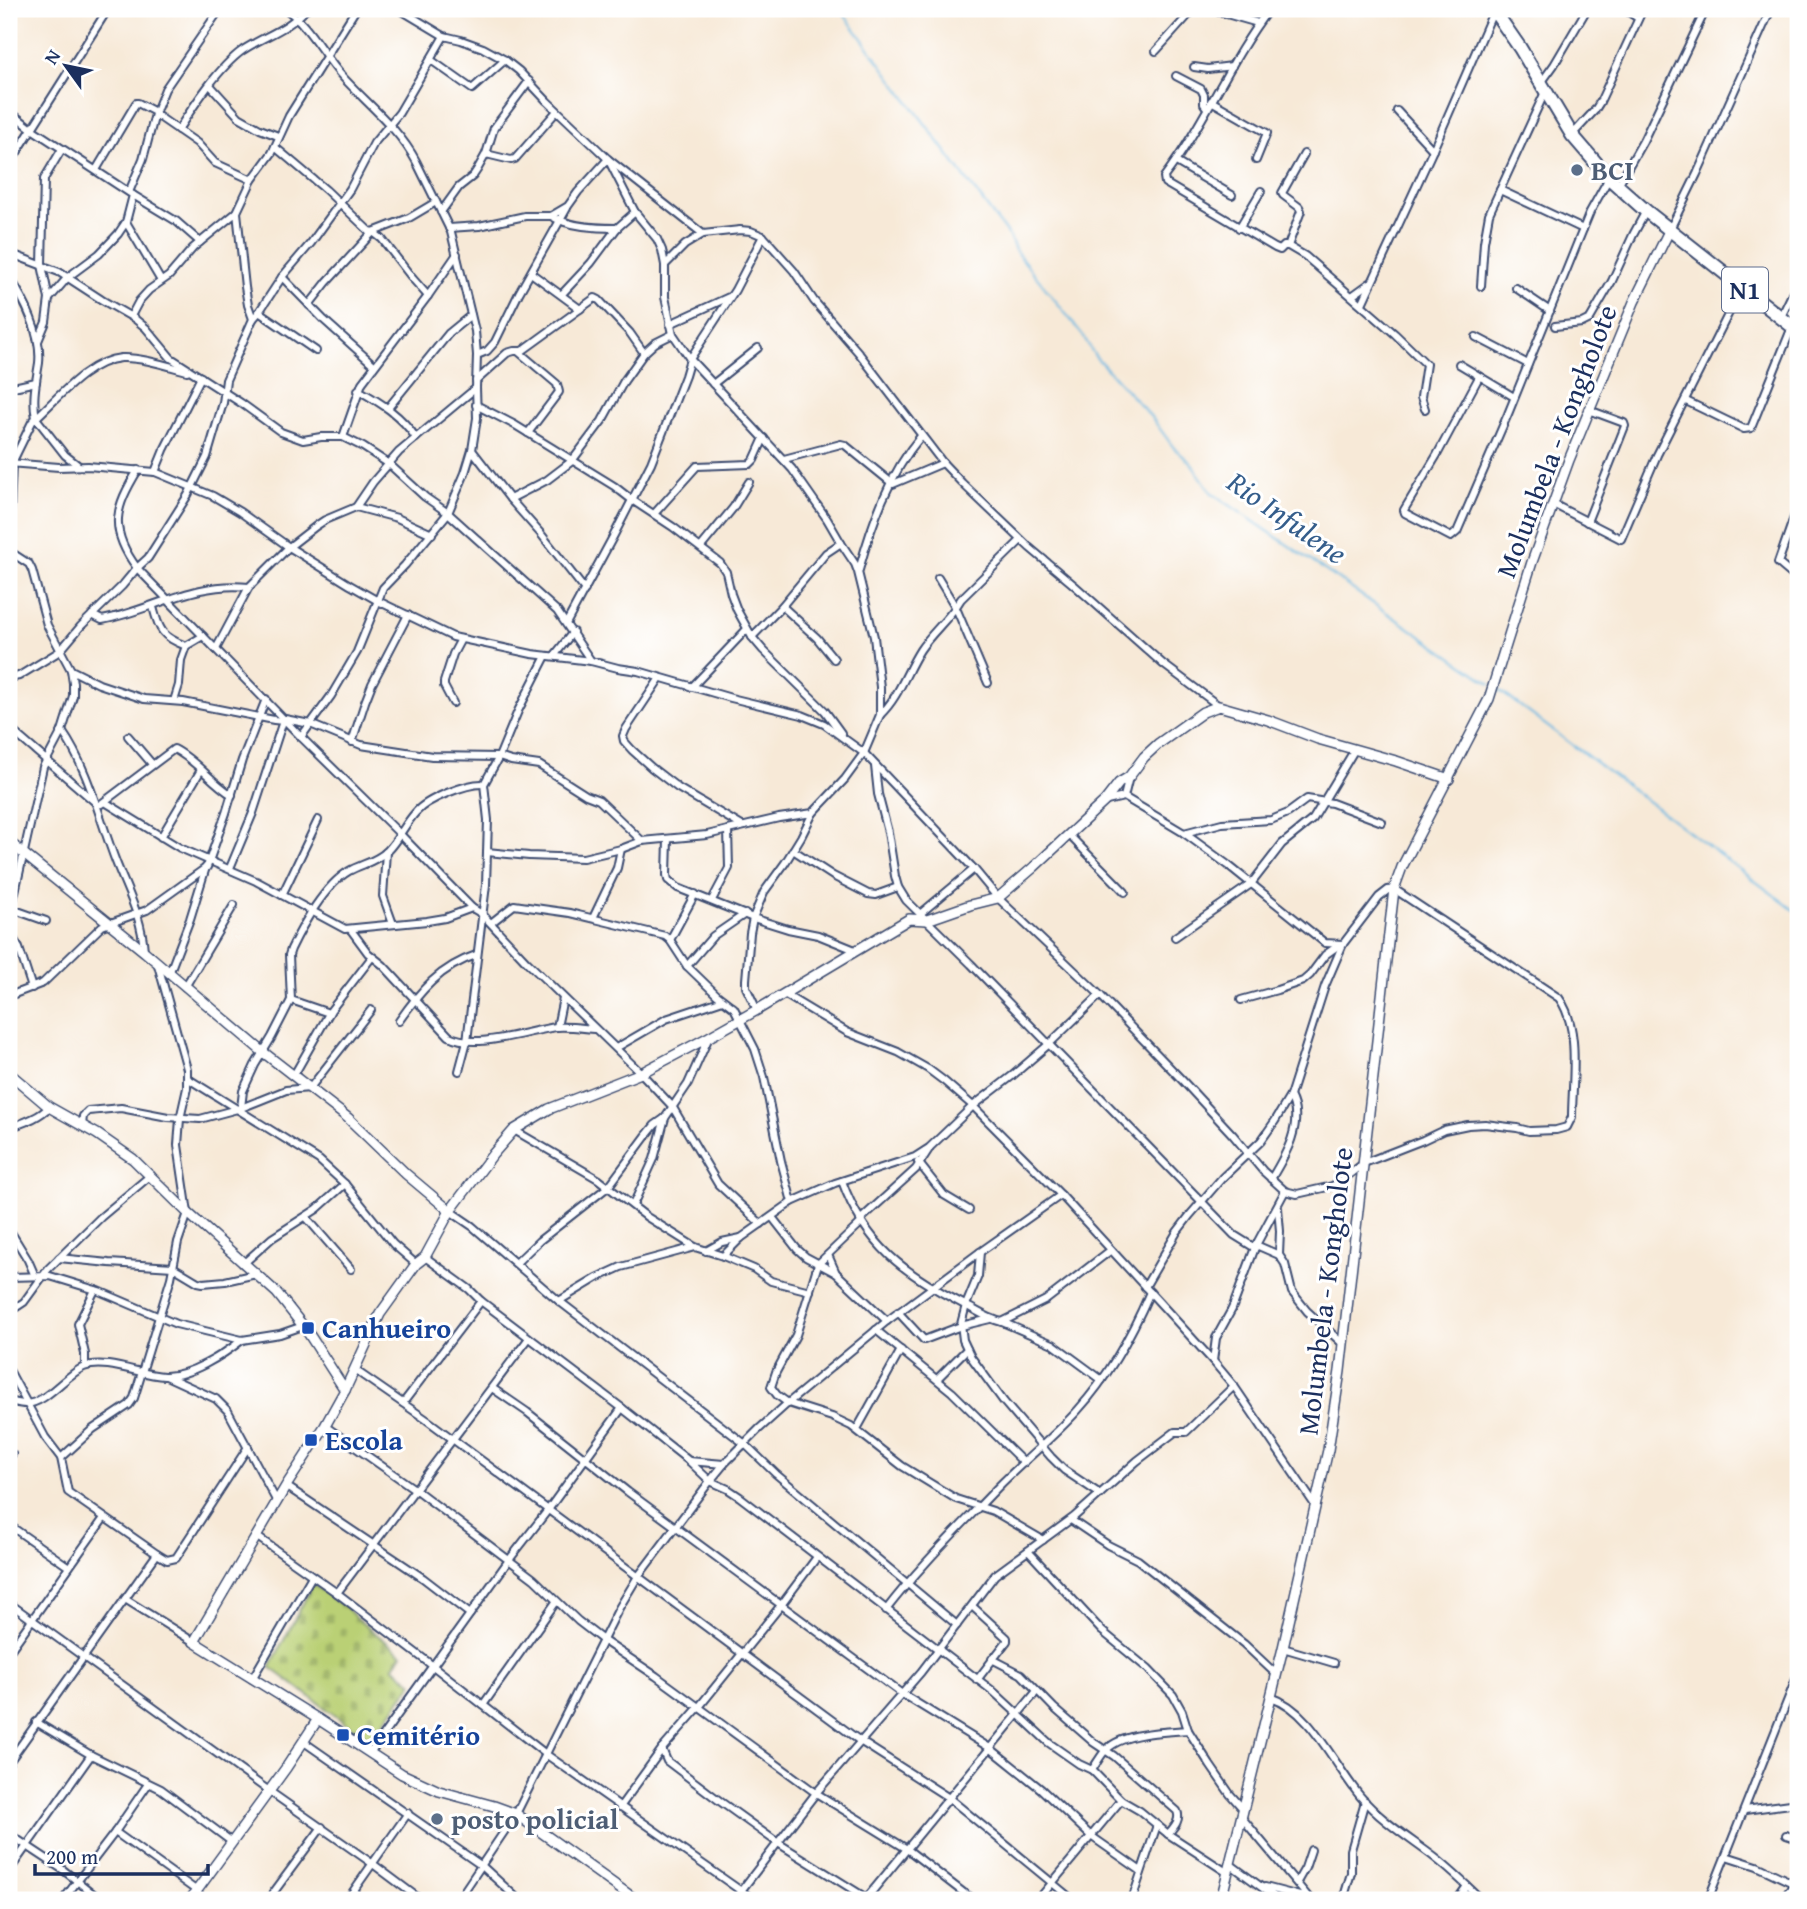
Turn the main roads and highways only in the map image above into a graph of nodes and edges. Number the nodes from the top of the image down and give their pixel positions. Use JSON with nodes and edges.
{"nodes":[{"id":1,"x":1493,"y":10,"type":"edge"},
{"id":2,"x":1795,"y":329,"type":"edge"}],
"edges":[{"from":1,"to":2,"type":"highway","number":"N1"}]}
